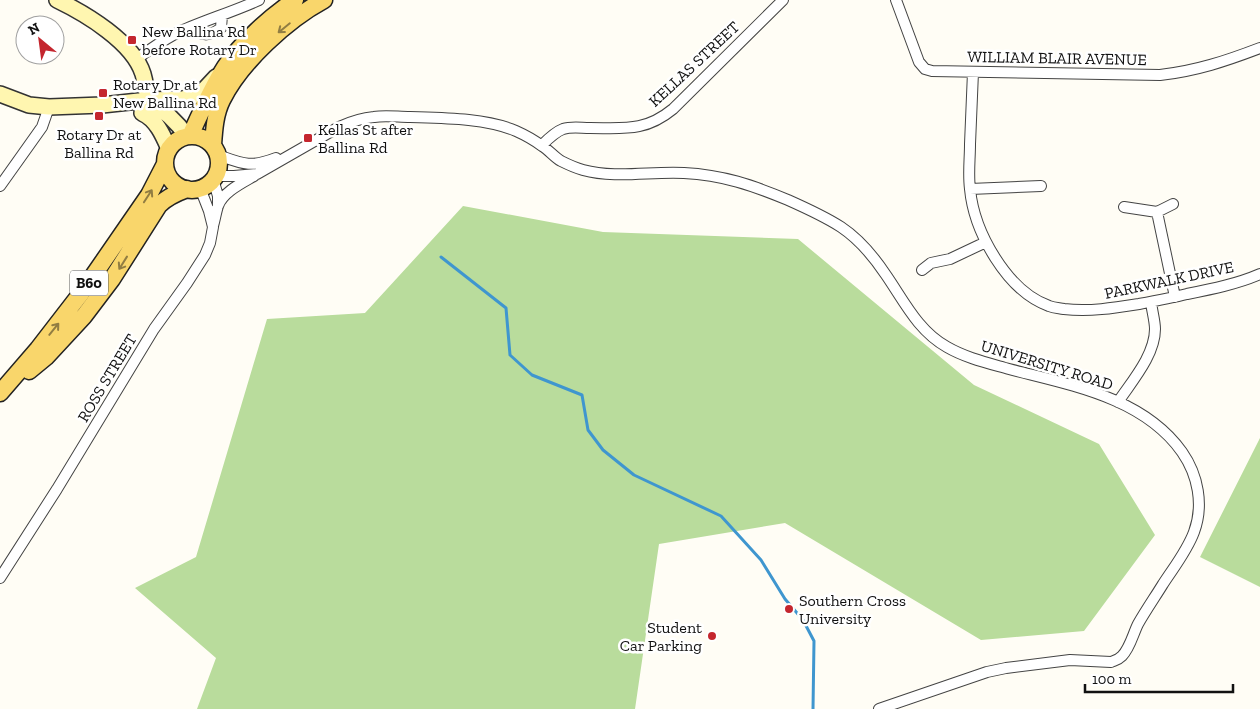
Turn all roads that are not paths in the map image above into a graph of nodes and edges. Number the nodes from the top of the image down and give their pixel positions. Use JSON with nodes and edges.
{"nodes":[{"id":1,"x":57,"y":0,"type":"edge"},
{"id":2,"x":259,"y":0,"type":"edge"},
{"id":3,"x":295,"y":0,"type":"edge"},
{"id":4,"x":324,"y":0,"type":"edge"},
{"id":5,"x":896,"y":0,"type":"edge"},
{"id":6,"x":782,"y":1,"type":"edge"},
{"id":7,"x":1260,"y":48,"type":"edge"},
{"id":8,"x":136,"y":59,"type":"junction"},
{"id":9,"x":226,"y":66,"type":"junction"},
{"id":10,"x":973,"y":72,"type":"junction"},
{"id":11,"x":0,"y":94,"type":"edge"},
{"id":12,"x":148,"y":100,"type":"junction"},
{"id":13,"x":102,"y":105,"type":"junction"},
{"id":14,"x":49,"y":107,"type":"junction"},
{"id":15,"x":150,"y":116,"type":"junction"},
{"id":16,"x":188,"y":136,"type":"junction"},
{"id":17,"x":542,"y":145,"type":"junction"},
{"id":18,"x":303,"y":148,"type":"junction"},
{"id":19,"x":215,"y":150,"type":"junction"},
{"id":20,"x":167,"y":156,"type":"junction"},
{"id":21,"x":257,"y":174,"type":"junction"},
{"id":22,"x":215,"y":177,"type":"junction"},
{"id":23,"x":0,"y":186,"type":"edge"},
{"id":24,"x":1041,"y":186,"type":"dead end"},
{"id":25,"x":193,"y":189,"type":"junction"},
{"id":26,"x":970,"y":190,"type":"junction"},
{"id":27,"x":1173,"y":204,"type":"dead end"},
{"id":28,"x":218,"y":206,"type":"junction"},
{"id":29,"x":1124,"y":207,"type":"dead end"},
{"id":30,"x":1158,"y":212,"type":"junction"},
{"id":31,"x":213,"y":227,"type":"junction"},
{"id":32,"x":986,"y":242,"type":"junction"},
{"id":33,"x":922,"y":270,"type":"dead end"},
{"id":34,"x":1260,"y":274,"type":"edge"},
{"id":35,"x":1175,"y":297,"type":"junction"},
{"id":36,"x":1151,"y":302,"type":"junction"},
{"id":37,"x":0,"y":394,"type":"edge"},
{"id":38,"x":1118,"y":402,"type":"junction"},
{"id":39,"x":0,"y":578,"type":"edge"},
{"id":40,"x":879,"y":709,"type":"edge"}],
"edges":[{"from":1,"to":8,"type":"main road"},
{"from":2,"to":8,"type":"street"},
{"from":3,"to":9,"type":"main road","number":"B60"},
{"from":4,"to":19,"type":"main road","one_way":true},
{"from":5,"to":10,"type":"street","name":"WILLIAM BLAIR AVENUE"},
{"from":6,"to":17,"type":"street","name":"KELLAS STREET"},
{"from":7,"to":10,"type":"street","name":"WILLIAM BLAIR AVENUE"},
{"from":8,"to":12,"type":"main road"},
{"from":9,"to":12,"type":"main road"},
{"from":9,"to":16,"type":"main road","number":"B60"},
{"from":10,"to":26,"type":"street","name":"PARKWALK DRIVE"},
{"from":11,"to":14,"type":"main road"},
{"from":12,"to":13,"type":"main road"},
{"from":12,"to":15,"type":"main road"},
{"from":12,"to":16,"type":"main road"},
{"from":13,"to":14,"type":"main road"},
{"from":13,"to":15,"type":"main road"},
{"from":14,"to":23,"type":"street"},
{"from":15,"to":20,"type":"main road"},
{"from":16,"to":19,"type":"main road"},
{"from":16,"to":20,"type":"main road","number":"B60"},
{"from":17,"to":18,"type":"street"},
{"from":17,"to":38,"type":"street","name":"UNIVERSITY ROAD"},
{"from":18,"to":19,"type":"street"},
{"from":18,"to":21,"type":"street"},
{"from":19,"to":22,"type":"main road"},
{"from":20,"to":25,"type":"main road"},
{"from":37,"to":20,"type":"main road","number":"B60","one_way":true},
{"from":21,"to":22,"type":"street"},
{"from":21,"to":28,"type":"street"},
{"from":22,"to":25,"type":"main road","number":"B60"},
{"from":22,"to":28,"type":"street"},
{"from":24,"to":26,"type":"street"},
{"from":25,"to":31,"type":"street"},
{"from":25,"to":37,"type":"main road","number":"B60","one_way":true},
{"from":26,"to":32,"type":"street","name":"PARKWALK DRIVE"},
{"from":27,"to":30,"type":"street"},
{"from":28,"to":31,"type":"street"},
{"from":29,"to":30,"type":"street"},
{"from":30,"to":35,"type":"street"},
{"from":31,"to":39,"type":"street","name":"ROSS STREET"},
{"from":32,"to":33,"type":"street"},
{"from":32,"to":36,"type":"street","name":"PARKWALK DRIVE"},
{"from":34,"to":35,"type":"street","name":"PARKWALK DRIVE"},
{"from":35,"to":36,"type":"street","name":"PARKWALK DRIVE"},
{"from":36,"to":38,"type":"street"},
{"from":38,"to":40,"type":"street","name":"UNIVERSITY ROAD"}]}
